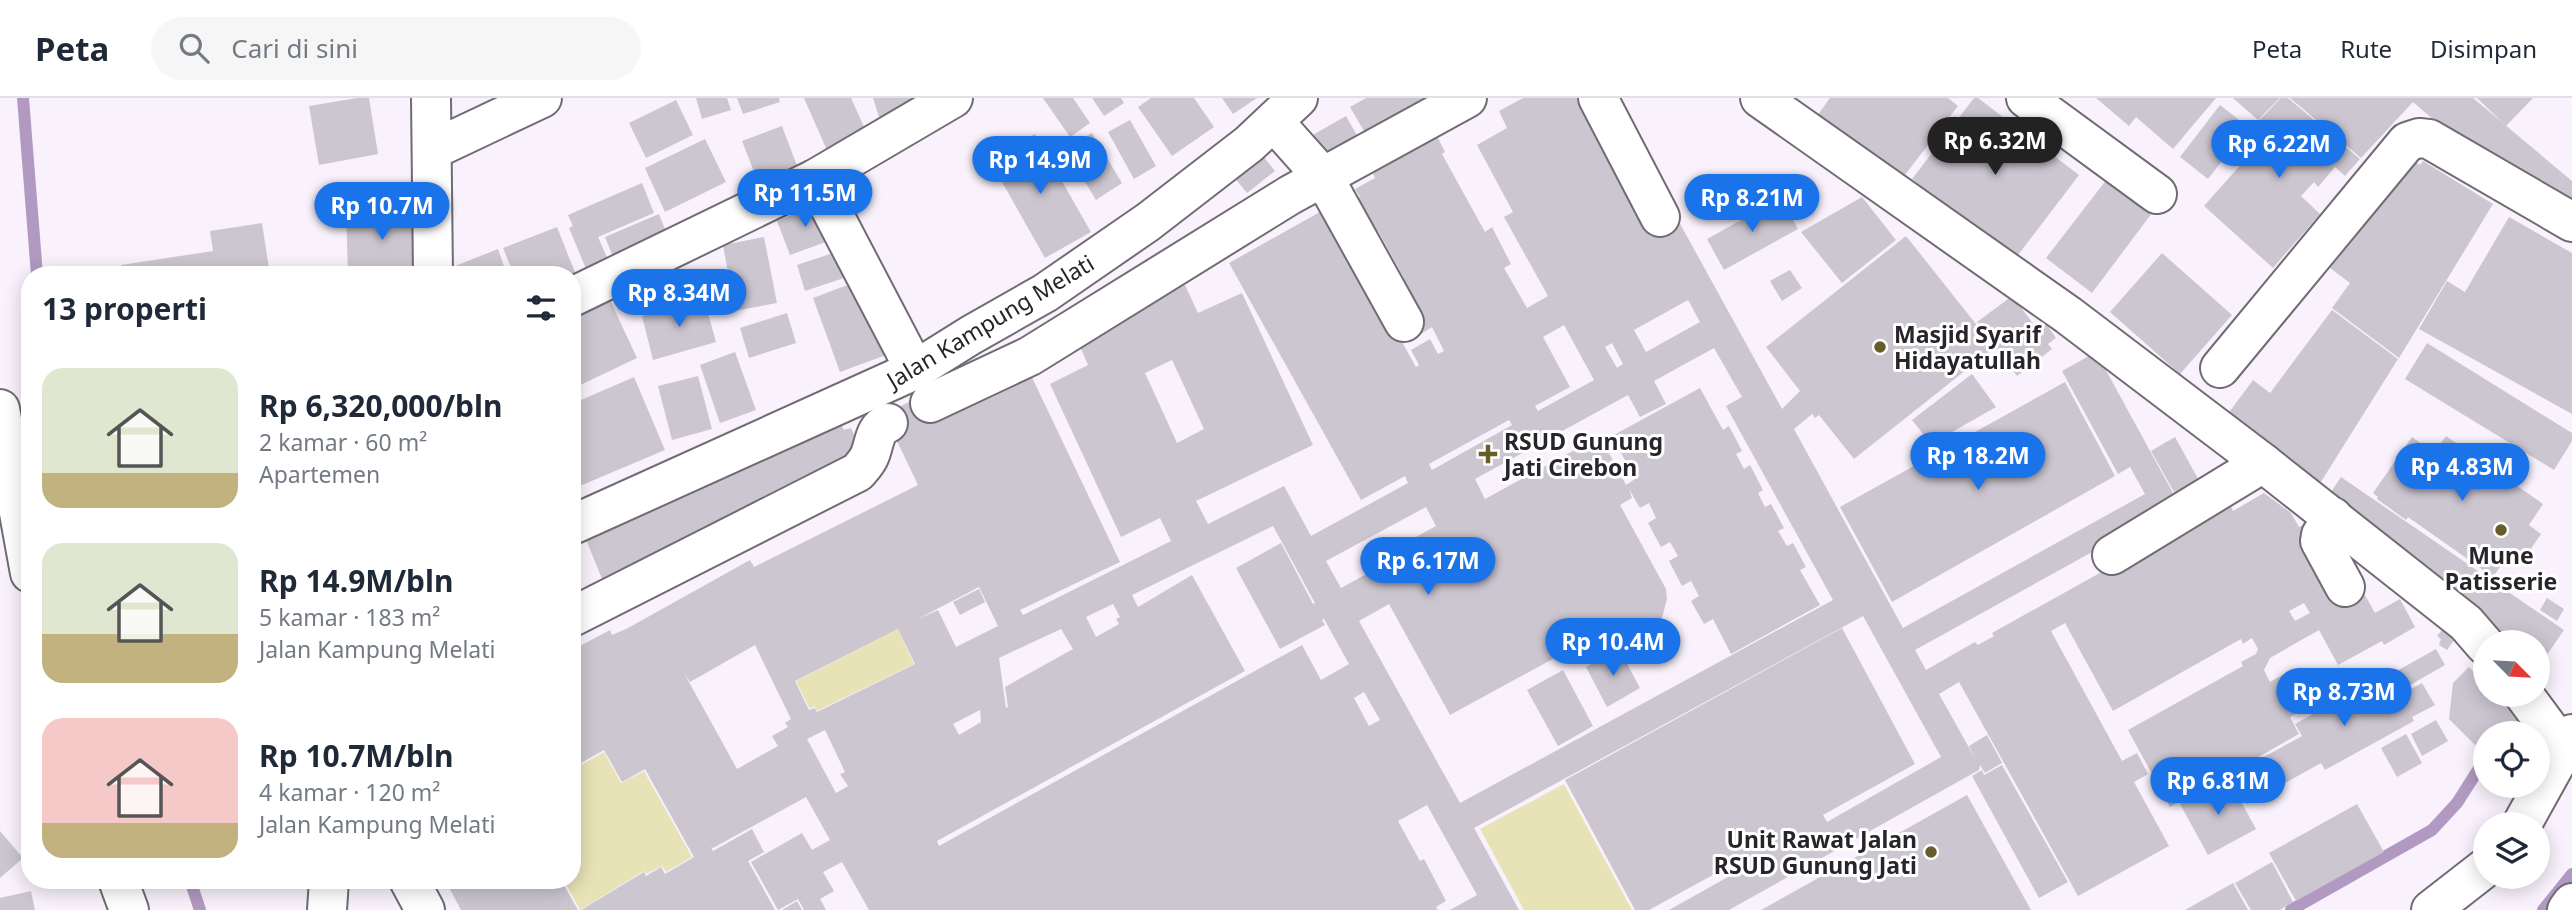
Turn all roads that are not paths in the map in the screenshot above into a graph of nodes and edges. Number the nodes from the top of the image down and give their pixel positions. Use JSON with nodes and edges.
{"nodes":[{"id":1,"x":431,"y":98,"type":"edge"},
{"id":2,"x":542,"y":98,"type":"edge"},
{"id":3,"x":953,"y":98,"type":"edge"},
{"id":4,"x":1467,"y":98,"type":"edge"},
{"id":5,"x":1598,"y":98,"type":"edge"},
{"id":6,"x":1760,"y":98,"type":"edge"},
{"id":7,"x":2026,"y":98,"type":"edge"},
{"id":8,"x":1286,"y":110,"type":"edge"},
{"id":9,"x":432,"y":150,"type":"junction"},
{"id":10,"x":1324,"y":178,"type":"junction"},
{"id":11,"x":815,"y":179,"type":"junction"},
{"id":12,"x":2157,"y":194,"type":"dead end"},
{"id":13,"x":1660,"y":217,"type":"dead end"},
{"id":14,"x":2572,"y":222,"type":"edge"},
{"id":15,"x":433,"y":266,"type":"edge"},
{"id":16,"x":581,"y":293,"type":"edge"},
{"id":17,"x":1404,"y":322,"type":"dead end"},
{"id":18,"x":2220,"y":368,"type":"dead end"},
{"id":19,"x":923,"y":387,"type":"junction"},
{"id":20,"x":0,"y":409,"type":"edge"},
{"id":21,"x":888,"y":423,"type":"dead end"},
{"id":22,"x":2263,"y":463,"type":"junction"},
{"id":23,"x":2333,"y":517,"type":"junction"},
{"id":24,"x":581,"y":521,"type":"edge"},
{"id":25,"x":21,"y":524,"type":"edge"},
{"id":26,"x":2112,"y":555,"type":"dead end"},
{"id":27,"x":2345,"y":587,"type":"dead end"},
{"id":28,"x":581,"y":612,"type":"edge"},
{"id":29,"x":2473,"y":631,"type":"edge"},
{"id":30,"x":2531,"y":707,"type":"edge"},
{"id":31,"x":2564,"y":764,"type":"edge"},
{"id":32,"x":2530,"y":812,"type":"edge"},
{"id":33,"x":2473,"y":878,"type":"edge"},
{"id":34,"x":121,"y":889,"type":"edge"},
{"id":35,"x":328,"y":889,"type":"edge"},
{"id":36,"x":414,"y":889,"type":"edge"},
{"id":37,"x":2572,"y":903,"type":"edge"},
{"id":38,"x":129,"y":910,"type":"edge"},
{"id":39,"x":327,"y":910,"type":"edge"},
{"id":40,"x":425,"y":910,"type":"edge"},
{"id":41,"x":2431,"y":910,"type":"edge"},
{"id":42,"x":2567,"y":910,"type":"edge"}],
"edges":[{"from":1,"to":9,"type":"street"},
{"from":2,"to":9,"type":"street"},
{"from":3,"to":11,"type":"street"},
{"from":4,"to":10,"type":"street"},
{"from":5,"to":13,"type":"street"},
{"from":6,"to":22,"type":"street"},
{"from":7,"to":12,"type":"street"},
{"from":8,"to":10,"type":"street"},
{"from":8,"to":19,"type":"street","name":"Jalan Kampung Melati"},
{"from":9,"to":15,"type":"street"},
{"from":10,"to":17,"type":"street"},
{"from":10,"to":19,"type":"street"},
{"from":11,"to":16,"type":"street"},
{"from":11,"to":19,"type":"street"},
{"from":14,"to":18,"type":"street"},
{"from":19,"to":24,"type":"street","name":"Jalan Kampung Melati"},
{"from":20,"to":25,"type":"street"},
{"from":21,"to":28,"type":"street"},
{"from":22,"to":23,"type":"street"},
{"from":22,"to":26,"type":"street"},
{"from":23,"to":27,"type":"street"},
{"from":23,"to":29,"type":"street"},
{"from":30,"to":31,"type":"street"},
{"from":31,"to":32,"type":"street"},
{"from":33,"to":41,"type":"street"},
{"from":34,"to":38,"type":"street"},
{"from":35,"to":39,"type":"street"},
{"from":36,"to":40,"type":"street"},
{"from":37,"to":42,"type":"street"}]}
